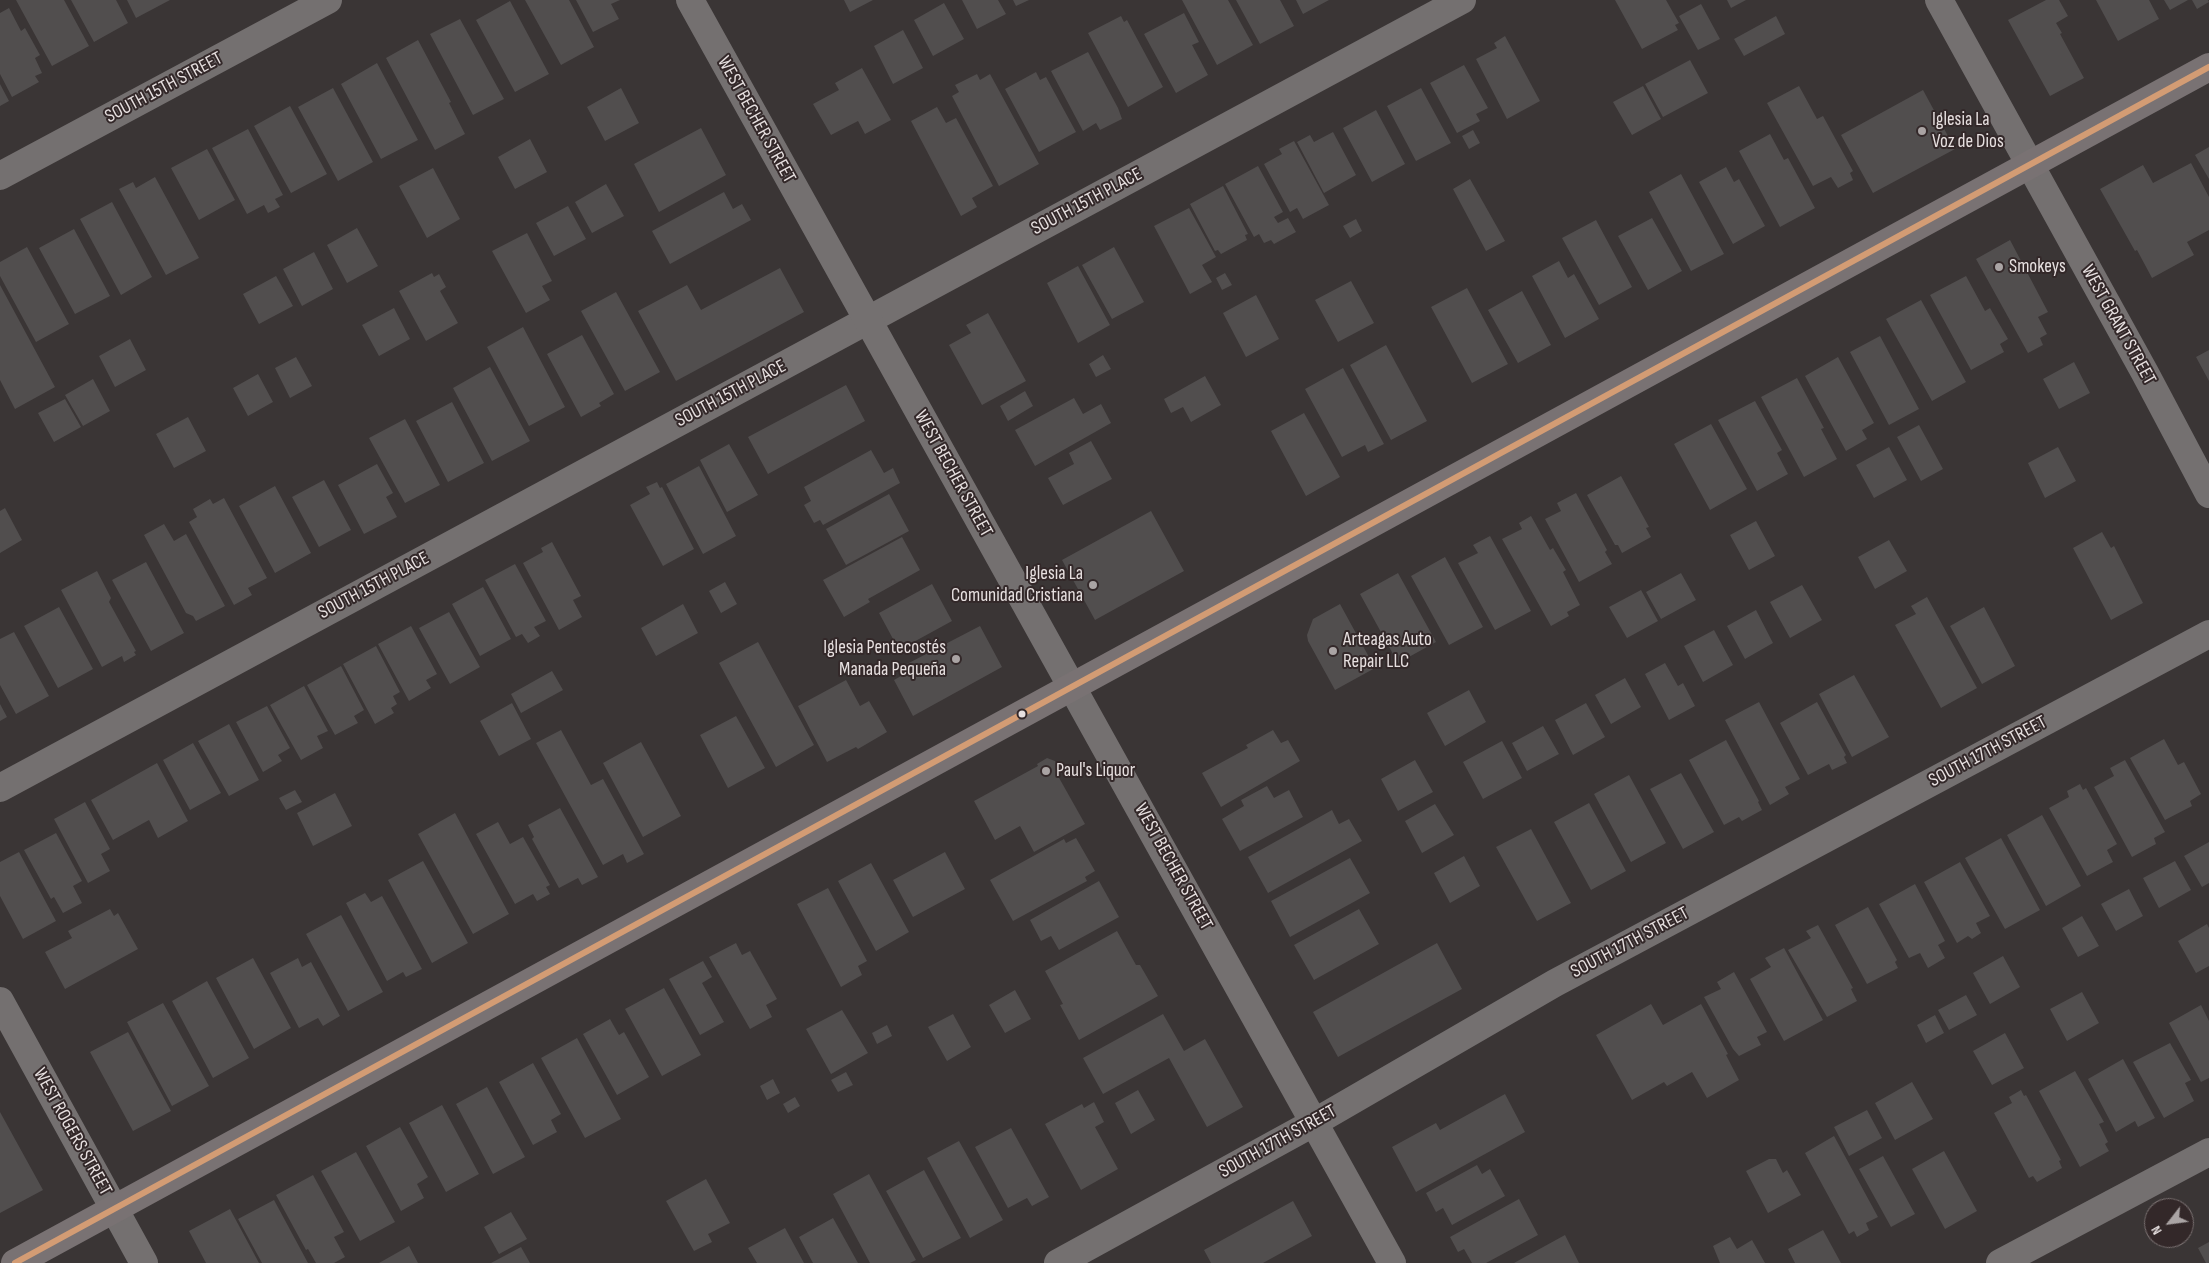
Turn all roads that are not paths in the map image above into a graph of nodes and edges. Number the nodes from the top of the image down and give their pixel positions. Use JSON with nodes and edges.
{"nodes":[{"id":1,"x":328,"y":0,"type":"edge"},
{"id":2,"x":690,"y":0,"type":"edge"},
{"id":3,"x":1462,"y":0,"type":"edge"},
{"id":4,"x":1939,"y":0,"type":"edge"},
{"id":5,"x":2209,"y":68,"type":"edge"},
{"id":6,"x":2031,"y":165,"type":"junction"},
{"id":7,"x":0,"y":176,"type":"edge"},
{"id":8,"x":867,"y":320,"type":"junction"},
{"id":9,"x":2209,"y":494,"type":"edge"},
{"id":10,"x":2209,"y":634,"type":"edge"},
{"id":11,"x":1072,"y":687,"type":"junction"},
{"id":12,"x":0,"y":788,"type":"edge"},
{"id":13,"x":0,"y":1001,"type":"edge"},
{"id":14,"x":1315,"y":1122,"type":"junction"},
{"id":15,"x":2209,"y":1152,"type":"edge"},
{"id":16,"x":114,"y":1209,"type":"junction"},
{"id":17,"x":15,"y":1263,"type":"edge"},
{"id":18,"x":144,"y":1263,"type":"edge"},
{"id":19,"x":1058,"y":1263,"type":"edge"},
{"id":20,"x":1392,"y":1263,"type":"edge"},
{"id":21,"x":2000,"y":1263,"type":"edge"}],
"edges":[{"from":1,"to":7,"type":"street","name":"SOUTH 15TH STREET"},
{"from":2,"to":8,"type":"street","name":"WEST BECHER STREET"},
{"from":3,"to":8,"type":"street","name":"SOUTH 15TH PLACE"},
{"from":4,"to":6,"type":"street","name":"WEST GRANT STREET"},
{"from":5,"to":6,"type":"main road"},
{"from":6,"to":9,"type":"street","name":"WEST GRANT STREET"},
{"from":6,"to":11,"type":"main road"},
{"from":8,"to":11,"type":"street","name":"WEST BECHER STREET"},
{"from":8,"to":12,"type":"street","name":"SOUTH 15TH PLACE"},
{"from":10,"to":14,"type":"street","name":"SOUTH 17TH STREET"},
{"from":11,"to":14,"type":"street","name":"WEST BECHER STREET"},
{"from":11,"to":16,"type":"main road"},
{"from":13,"to":16,"type":"street","name":"WEST ROGERS STREET"},
{"from":14,"to":19,"type":"street","name":"SOUTH 17TH STREET"},
{"from":14,"to":20,"type":"street","name":"WEST BECHER STREET"},
{"from":15,"to":21,"type":"street"},
{"from":16,"to":17,"type":"main road"},
{"from":16,"to":18,"type":"street","name":"WEST ROGERS STREET"}]}
